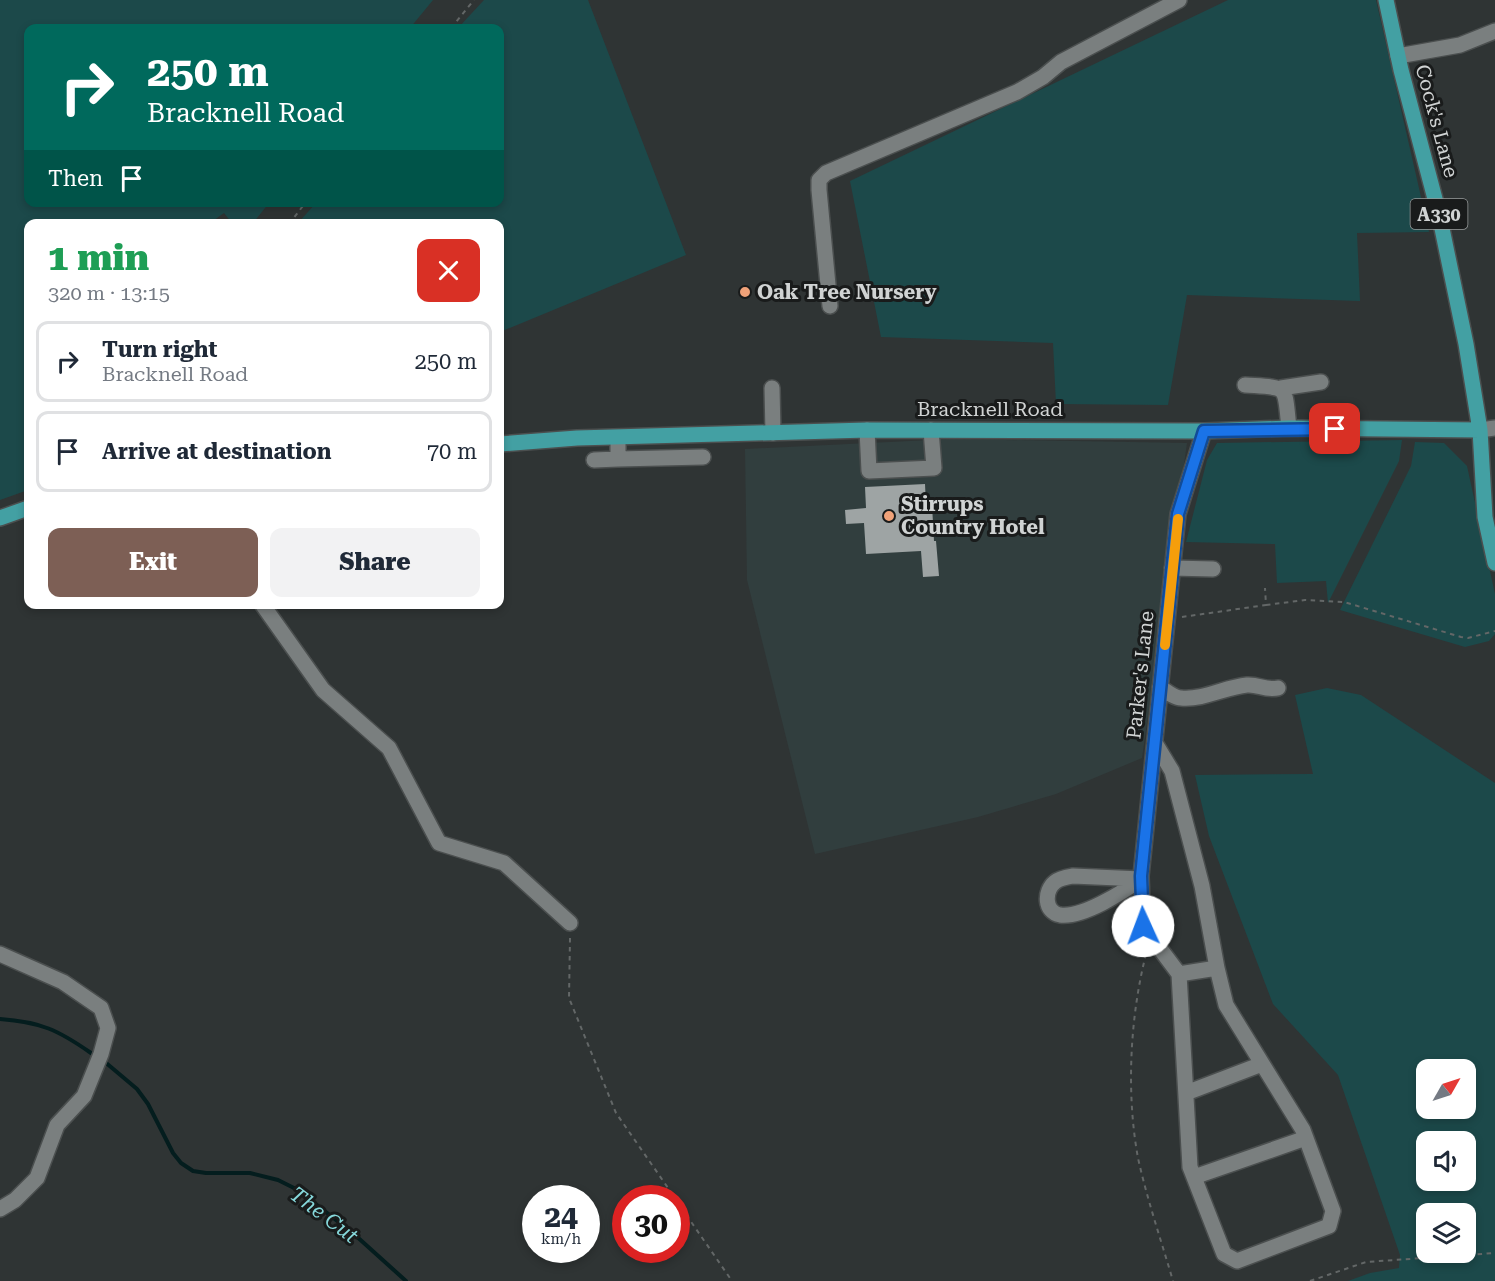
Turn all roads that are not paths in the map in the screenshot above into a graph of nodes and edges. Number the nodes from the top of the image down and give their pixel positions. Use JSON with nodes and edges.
{"nodes":[{"id":1,"x":1179,"y":0,"type":"edge"},
{"id":2,"x":1386,"y":0,"type":"edge"},
{"id":3,"x":1495,"y":31,"type":"edge"},
{"id":4,"x":1398,"y":56,"type":"junction"},
{"id":5,"x":830,"y":306,"type":"dead end"},
{"id":6,"x":1321,"y":382,"type":"dead end"},
{"id":7,"x":1245,"y":385,"type":"dead end"},
{"id":8,"x":772,"y":388,"type":"dead end"},
{"id":9,"x":1281,"y":388,"type":"junction"},
{"id":10,"x":1289,"y":428,"type":"junction"},
{"id":11,"x":1487,"y":429,"type":"edge"},
{"id":12,"x":867,"y":430,"type":"junction"},
{"id":13,"x":931,"y":430,"type":"junction"},
{"id":14,"x":1204,"y":431,"type":"junction"},
{"id":15,"x":774,"y":433,"type":"junction"},
{"id":16,"x":618,"y":438,"type":"junction"},
{"id":17,"x":504,"y":444,"type":"edge"},
{"id":18,"x":703,"y":457,"type":"dead end"},
{"id":19,"x":618,"y":459,"type":"junction"},
{"id":20,"x":594,"y":460,"type":"dead end"},
{"id":21,"x":24,"y":509,"type":"edge"},
{"id":22,"x":0,"y":518,"type":"edge"},
{"id":23,"x":1495,"y":563,"type":"edge"},
{"id":24,"x":1172,"y":568,"type":"junction"},
{"id":25,"x":1213,"y":569,"type":"dead end"},
{"id":26,"x":266,"y":609,"type":"edge"},
{"id":27,"x":1160,"y":687,"type":"junction"},
{"id":28,"x":1278,"y":688,"type":"dead end"},
{"id":29,"x":1155,"y":743,"type":"junction"},
{"id":30,"x":1141,"y":879,"type":"junction"},
{"id":31,"x":570,"y":924,"type":"road end"},
{"id":32,"x":0,"y":954,"type":"edge"},
{"id":33,"x":1216,"y":968,"type":"junction"},
{"id":34,"x":1179,"y":974,"type":"junction"},
{"id":35,"x":1262,"y":1064,"type":"junction"},
{"id":36,"x":1186,"y":1093,"type":"junction"},
{"id":37,"x":1306,"y":1138,"type":"junction"},
{"id":38,"x":1194,"y":1177,"type":"junction"},
{"id":39,"x":3,"y":1203,"type":"edge"}],
"edges":[{"from":1,"to":5,"type":"street"},
{"from":2,"to":4,"type":"main road","name":"Cock's Lane","number":"A330"},
{"from":3,"to":4,"type":"street"},
{"from":4,"to":11,"type":"main road","name":"Cock's Lane","number":"A330"},
{"from":6,"to":9,"type":"street"},
{"from":7,"to":9,"type":"street"},
{"from":8,"to":15,"type":"street"},
{"from":9,"to":10,"type":"street"},
{"from":10,"to":11,"type":"main road","name":"Bracknell Road"},
{"from":10,"to":14,"type":"main road","name":"Bracknell Road"},
{"from":11,"to":23,"type":"main road","number":"A330"},
{"from":12,"to":13,"type":"main road","name":"Bracknell Road"},
{"from":12,"to":13,"type":"street"},
{"from":12,"to":15,"type":"main road","name":"Bracknell Road"},
{"from":13,"to":14,"type":"main road","name":"Bracknell Road"},
{"from":14,"to":24,"type":"street","name":"Parker's Lane"},
{"from":15,"to":16,"type":"main road","name":"Bracknell Road"},
{"from":16,"to":17,"type":"main road","name":"Bracknell Road"},
{"from":16,"to":19,"type":"street"},
{"from":18,"to":19,"type":"street"},
{"from":19,"to":20,"type":"street"},
{"from":21,"to":22,"type":"main road"},
{"from":24,"to":25,"type":"street"},
{"from":24,"to":27,"type":"street","name":"Parker's Lane"},
{"from":26,"to":31,"type":"street"},
{"from":27,"to":28,"type":"street"},
{"from":27,"to":29,"type":"street","name":"Parker's Lane"},
{"from":29,"to":30,"type":"street","name":"Parker's Lane"},
{"from":29,"to":33,"type":"street"},
{"from":30,"to":30,"type":"street"},
{"from":30,"to":34,"type":"street","name":"Parker's Lane"},
{"from":32,"to":39,"type":"street"},
{"from":33,"to":34,"type":"street"},
{"from":33,"to":35,"type":"street"},
{"from":34,"to":36,"type":"street"},
{"from":35,"to":36,"type":"street"},
{"from":35,"to":37,"type":"street"},
{"from":36,"to":38,"type":"street"},
{"from":37,"to":38,"type":"street"},
{"from":37,"to":38,"type":"street"}]}
